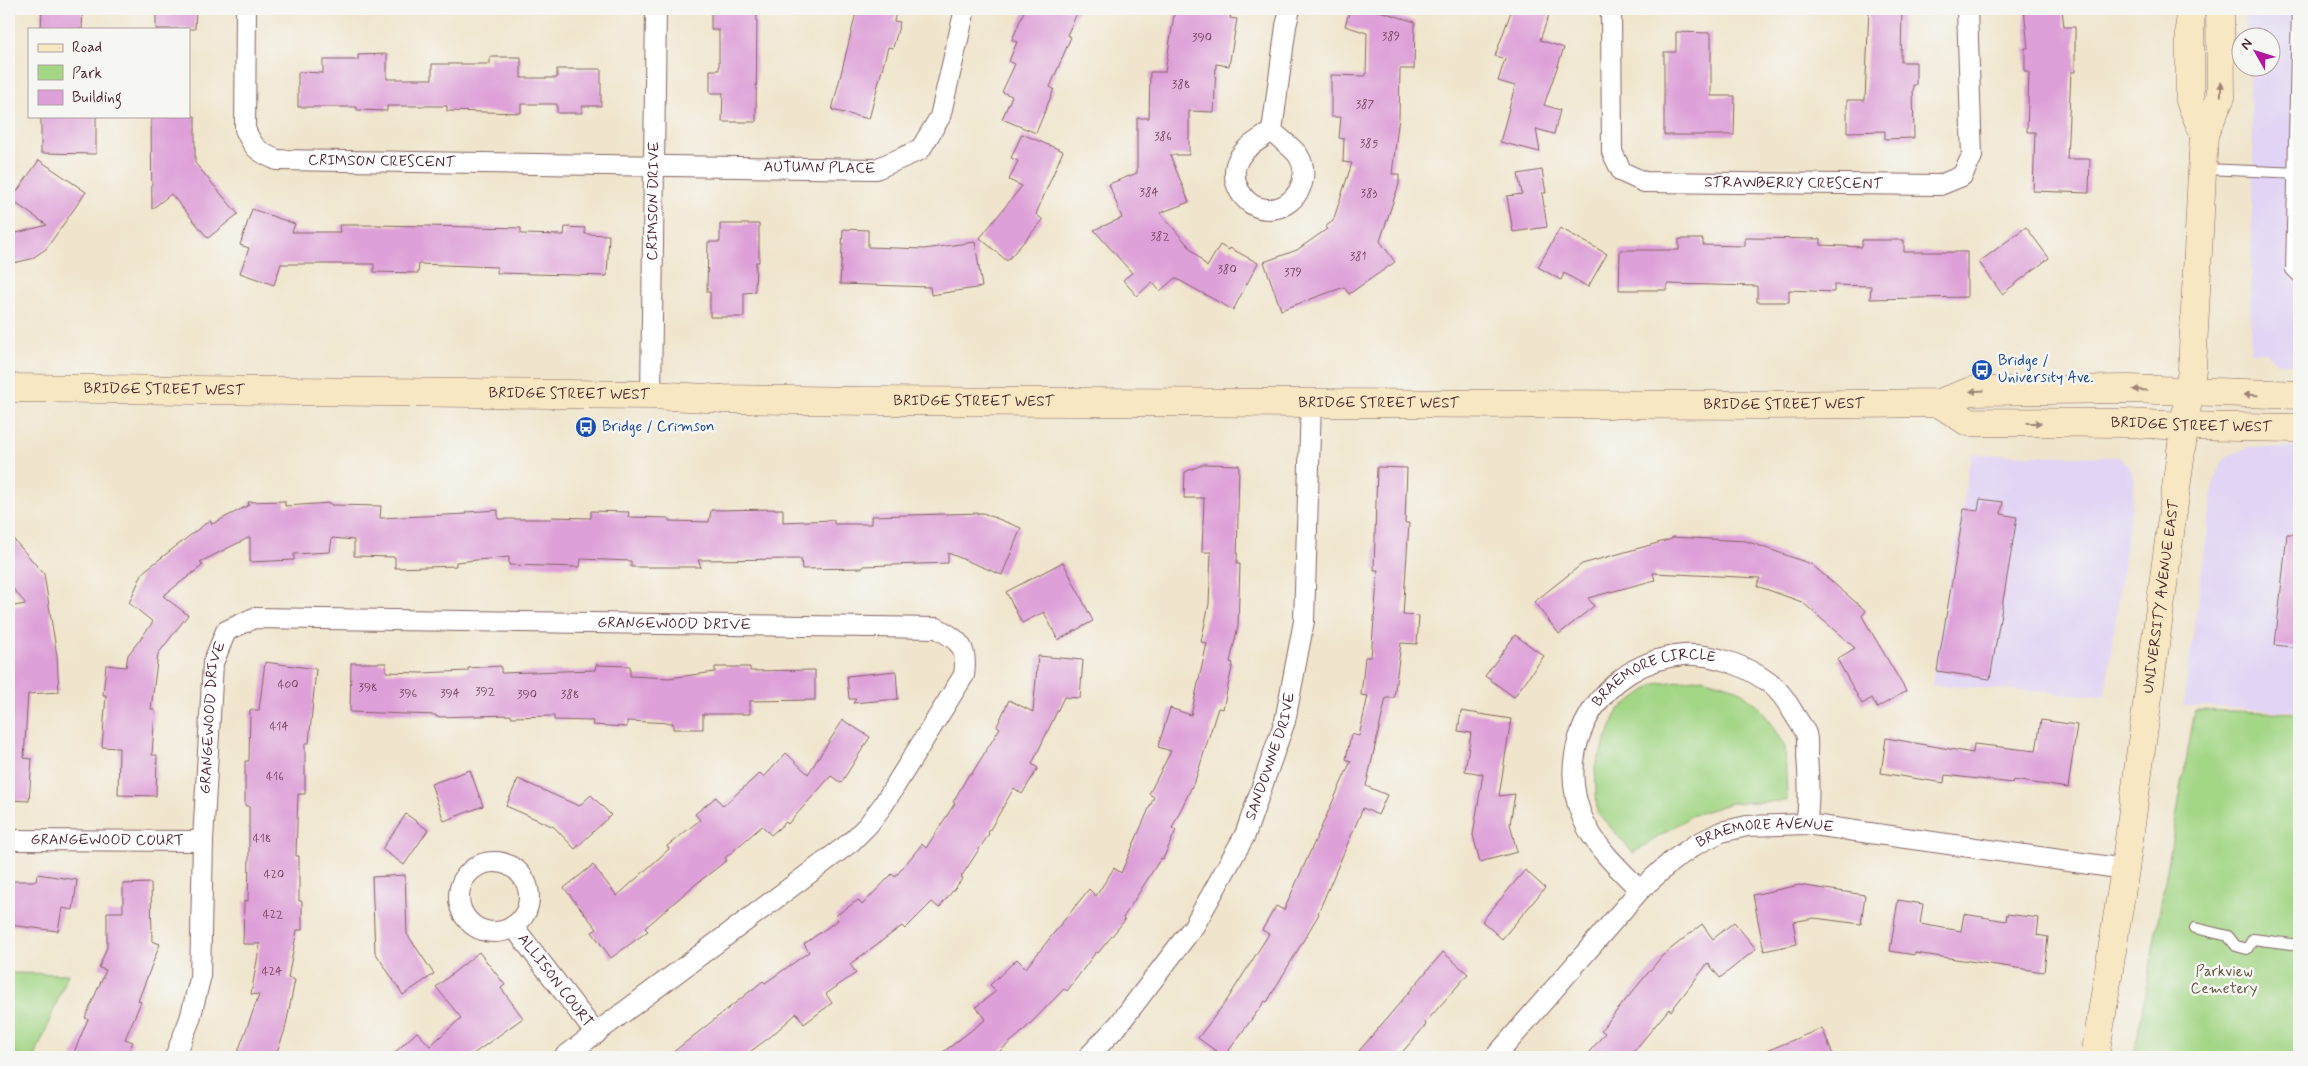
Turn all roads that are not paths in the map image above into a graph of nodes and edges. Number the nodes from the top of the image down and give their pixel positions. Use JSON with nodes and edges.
{"nodes":[{"id":1,"x":246,"y":9,"type":"edge"},
{"id":2,"x":656,"y":9,"type":"edge"},
{"id":3,"x":965,"y":9,"type":"edge"},
{"id":4,"x":1290,"y":9,"type":"edge"},
{"id":5,"x":1611,"y":9,"type":"edge"},
{"id":6,"x":1967,"y":9,"type":"edge"},
{"id":7,"x":2190,"y":9,"type":"edge"},
{"id":8,"x":2220,"y":9,"type":"edge"},
{"id":9,"x":2297,"y":9,"type":"edge"},
{"id":10,"x":1272,"y":132,"type":"dead end"},
{"id":11,"x":2204,"y":134,"type":"junction"},
{"id":12,"x":655,"y":167,"type":"junction"},
{"id":13,"x":2204,"y":168,"type":"junction"},
{"id":14,"x":2296,"y":172,"type":"edge"},
{"id":15,"x":2299,"y":278,"type":"edge"},
{"id":16,"x":9,"y":388,"type":"edge"},
{"id":17,"x":2188,"y":392,"type":"junction"},
{"id":18,"x":651,"y":395,"type":"junction"},
{"id":19,"x":2299,"y":396,"type":"edge"},
{"id":20,"x":1311,"y":403,"type":"junction"},
{"id":21,"x":1939,"y":404,"type":"junction"},
{"id":22,"x":2184,"y":426,"type":"junction"},
{"id":23,"x":2299,"y":428,"type":"edge"},
{"id":24,"x":1806,"y":824,"type":"junction"},
{"id":25,"x":9,"y":840,"type":"edge"},
{"id":26,"x":203,"y":841,"type":"junction"},
{"id":27,"x":2125,"y":869,"type":"junction"},
{"id":28,"x":1640,"y":890,"type":"junction"},
{"id":29,"x":514,"y":926,"type":"dead end"},
{"id":30,"x":2195,"y":928,"type":"dead end"},
{"id":31,"x":2299,"y":945,"type":"edge"},
{"id":32,"x":596,"y":1034,"type":"junction"},
{"id":33,"x":175,"y":1057,"type":"edge"},
{"id":34,"x":564,"y":1057,"type":"edge"},
{"id":35,"x":1088,"y":1057,"type":"edge"},
{"id":36,"x":1496,"y":1057,"type":"edge"},
{"id":37,"x":2095,"y":1057,"type":"edge"}],
"edges":[{"from":1,"to":12,"type":"street","name":"CRIMSON CRESCENT"},
{"from":2,"to":12,"type":"street","name":"CRIMSON DRIVE"},
{"from":3,"to":12,"type":"street","name":"AUTUMN PLACE"},
{"from":4,"to":10,"type":"street"},
{"from":5,"to":6,"type":"street","name":"STRAWBERRY CRESCENT"},
{"from":7,"to":11,"type":"main road","name":"UNIVERSITY AVENUE EAST"},
{"from":11,"to":8,"type":"main road","name":"UNIVERSITY AVENUE EAST","one_way":true},
{"from":9,"to":14,"type":"lane"},
{"from":11,"to":13,"type":"main road","name":"UNIVERSITY AVENUE EAST"},
{"from":12,"to":18,"type":"street","name":"CRIMSON DRIVE"},
{"from":13,"to":14,"type":"lane"},
{"from":13,"to":17,"type":"main road","name":"UNIVERSITY AVENUE EAST"},
{"from":14,"to":15,"type":"lane"},
{"from":16,"to":18,"type":"main road","name":"BRIDGE STREET WEST"},
{"from":19,"to":17,"type":"main road","name":"BRIDGE STREET WEST","one_way":true},
{"from":17,"to":21,"type":"main road","name":"BRIDGE STREET WEST","one_way":true},
{"from":17,"to":22,"type":"main road","name":"UNIVERSITY AVENUE EAST"},
{"from":18,"to":20,"type":"main road","name":"BRIDGE STREET WEST"},
{"from":20,"to":21,"type":"main road","name":"BRIDGE STREET WEST"},
{"from":20,"to":35,"type":"street","name":"SANDOWNE DRIVE"},
{"from":21,"to":22,"type":"main road","name":"BRIDGE STREET WEST","one_way":true},
{"from":22,"to":23,"type":"main road","name":"BRIDGE STREET WEST"},
{"from":22,"to":27,"type":"main road","name":"UNIVERSITY AVENUE EAST"},
{"from":24,"to":27,"type":"street","name":"BRAEMORE AVENUE"},
{"from":24,"to":28,"type":"street","name":"BRAEMORE AVENUE"},
{"from":24,"to":28,"type":"street","name":"BRAEMORE CIRCLE"},
{"from":25,"to":26,"type":"street","name":"GRANGEWOOD COURT"},
{"from":26,"to":32,"type":"street","name":"GRANGEWOOD DRIVE"},
{"from":26,"to":33,"type":"street","name":"GRANGEWOOD DRIVE"},
{"from":27,"to":37,"type":"main road","name":"UNIVERSITY AVENUE EAST"},
{"from":28,"to":36,"type":"street","name":"BRAEMORE AVENUE"},
{"from":29,"to":32,"type":"street","name":"ALLISON COURT"},
{"from":30,"to":31,"type":"lane"},
{"from":32,"to":34,"type":"street","name":"GRANGEWOOD DRIVE"}]}
